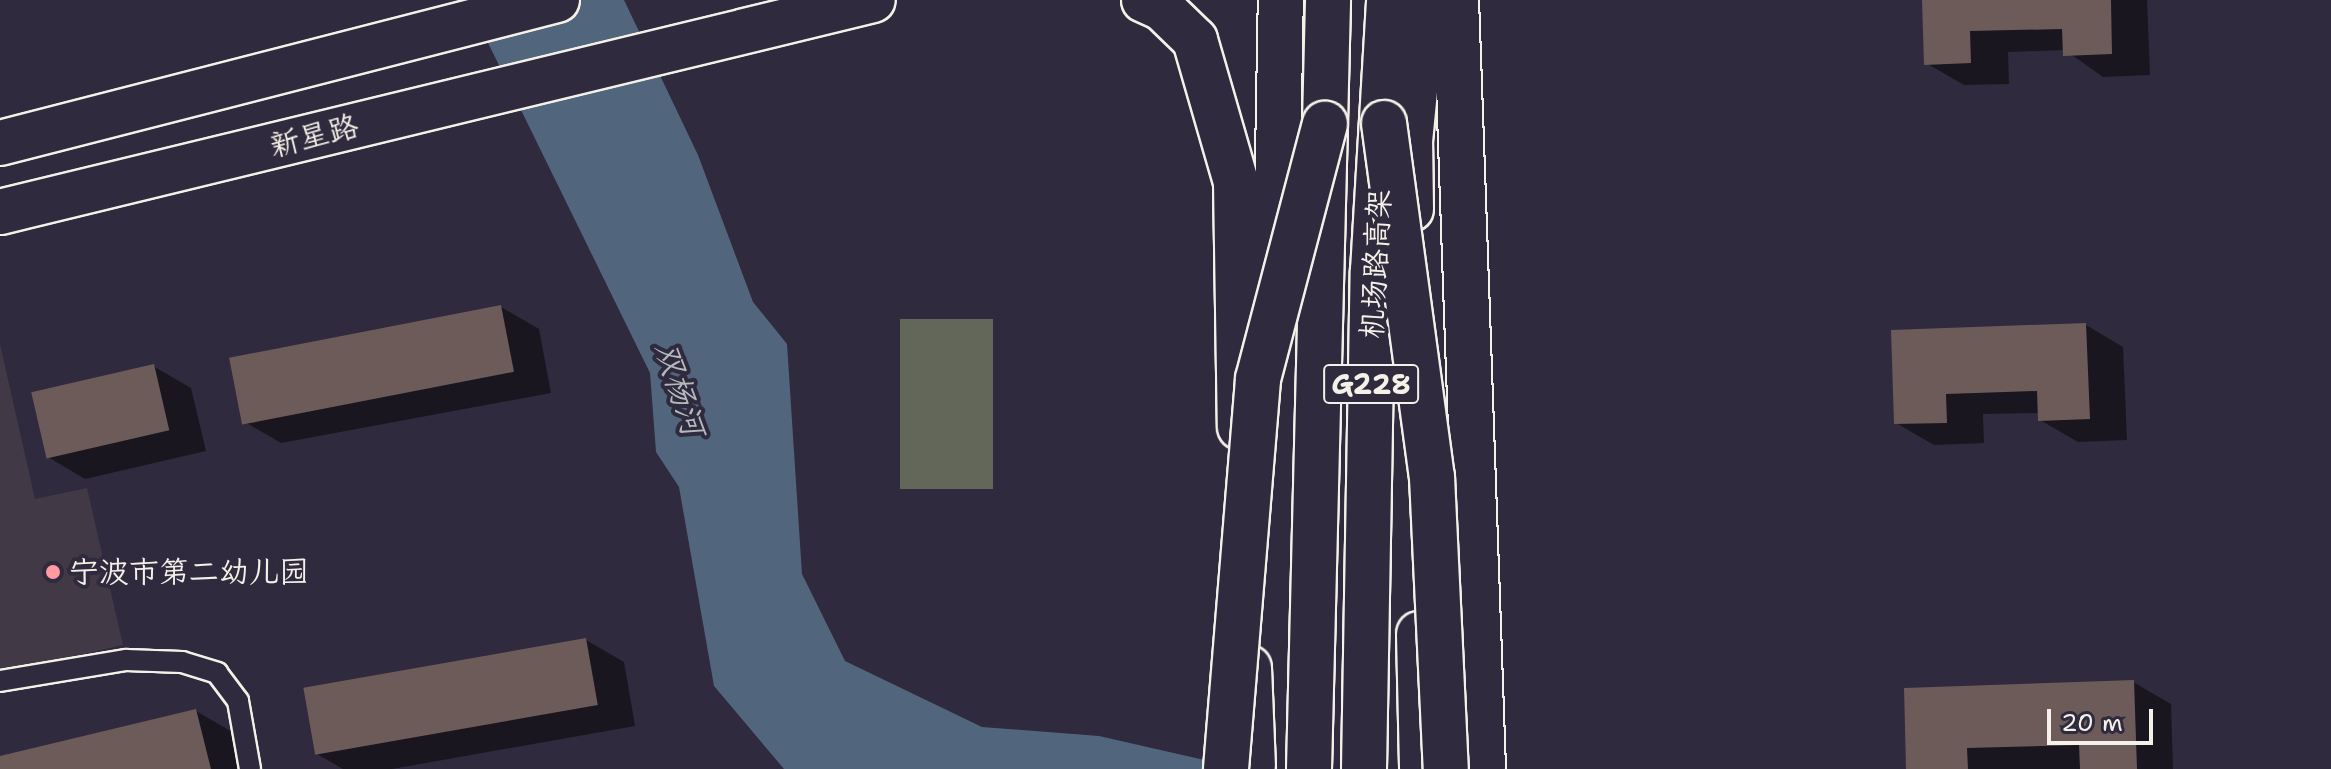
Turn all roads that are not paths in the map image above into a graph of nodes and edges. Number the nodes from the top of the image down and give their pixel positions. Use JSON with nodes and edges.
{"nodes":[{"id":1,"x":557,"y":0,"type":"edge"},
{"id":2,"x":873,"y":0,"type":"edge"},
{"id":3,"x":1144,"y":0,"type":"edge"},
{"id":4,"x":1281,"y":0,"type":"edge"},
{"id":5,"x":1328,"y":0,"type":"edge"},
{"id":6,"x":1389,"y":0,"type":"edge"},
{"id":7,"x":1424,"y":0,"type":"edge"},
{"id":8,"x":1456,"y":0,"type":"edge"},
{"id":9,"x":1384,"y":123,"type":"junction"},
{"id":10,"x":1325,"y":124,"type":"junction"},
{"id":11,"x":0,"y":143,"type":"edge"},
{"id":12,"x":0,"y":212,"type":"edge"},
{"id":13,"x":0,"y":681,"type":"edge"},
{"id":14,"x":1430,"y":767,"type":"edge"},
{"id":15,"x":1244,"y":768,"type":"edge"},
{"id":16,"x":250,"y":769,"type":"edge"},
{"id":17,"x":1309,"y":769,"type":"edge"},
{"id":18,"x":1364,"y":769,"type":"edge"},
{"id":19,"x":1483,"y":769,"type":"edge"}],
"edges":[{"from":1,"to":11,"type":"main road"},
{"from":2,"to":12,"type":"main road","name":"新星路"},
{"from":3,"to":15,"type":"main road"},
{"from":4,"to":15,"type":"main road"},
{"from":5,"to":10,"type":"main road","name":"机场路高架","number":"G228"},
{"from":6,"to":9,"type":"main road","name":"机场路高架","number":"G228"},
{"from":7,"to":14,"type":"main road"},
{"from":8,"to":19,"type":"main road"},
{"from":9,"to":14,"type":"main road","bridge":true},
{"from":9,"to":18,"type":"main road","name":"机场路高架","number":"G228","bridge":true},
{"from":10,"to":15,"type":"main road","bridge":true},
{"from":10,"to":17,"type":"main road","name":"机场路高架","number":"G228","bridge":true},
{"from":13,"to":16,"type":"lane"}]}
